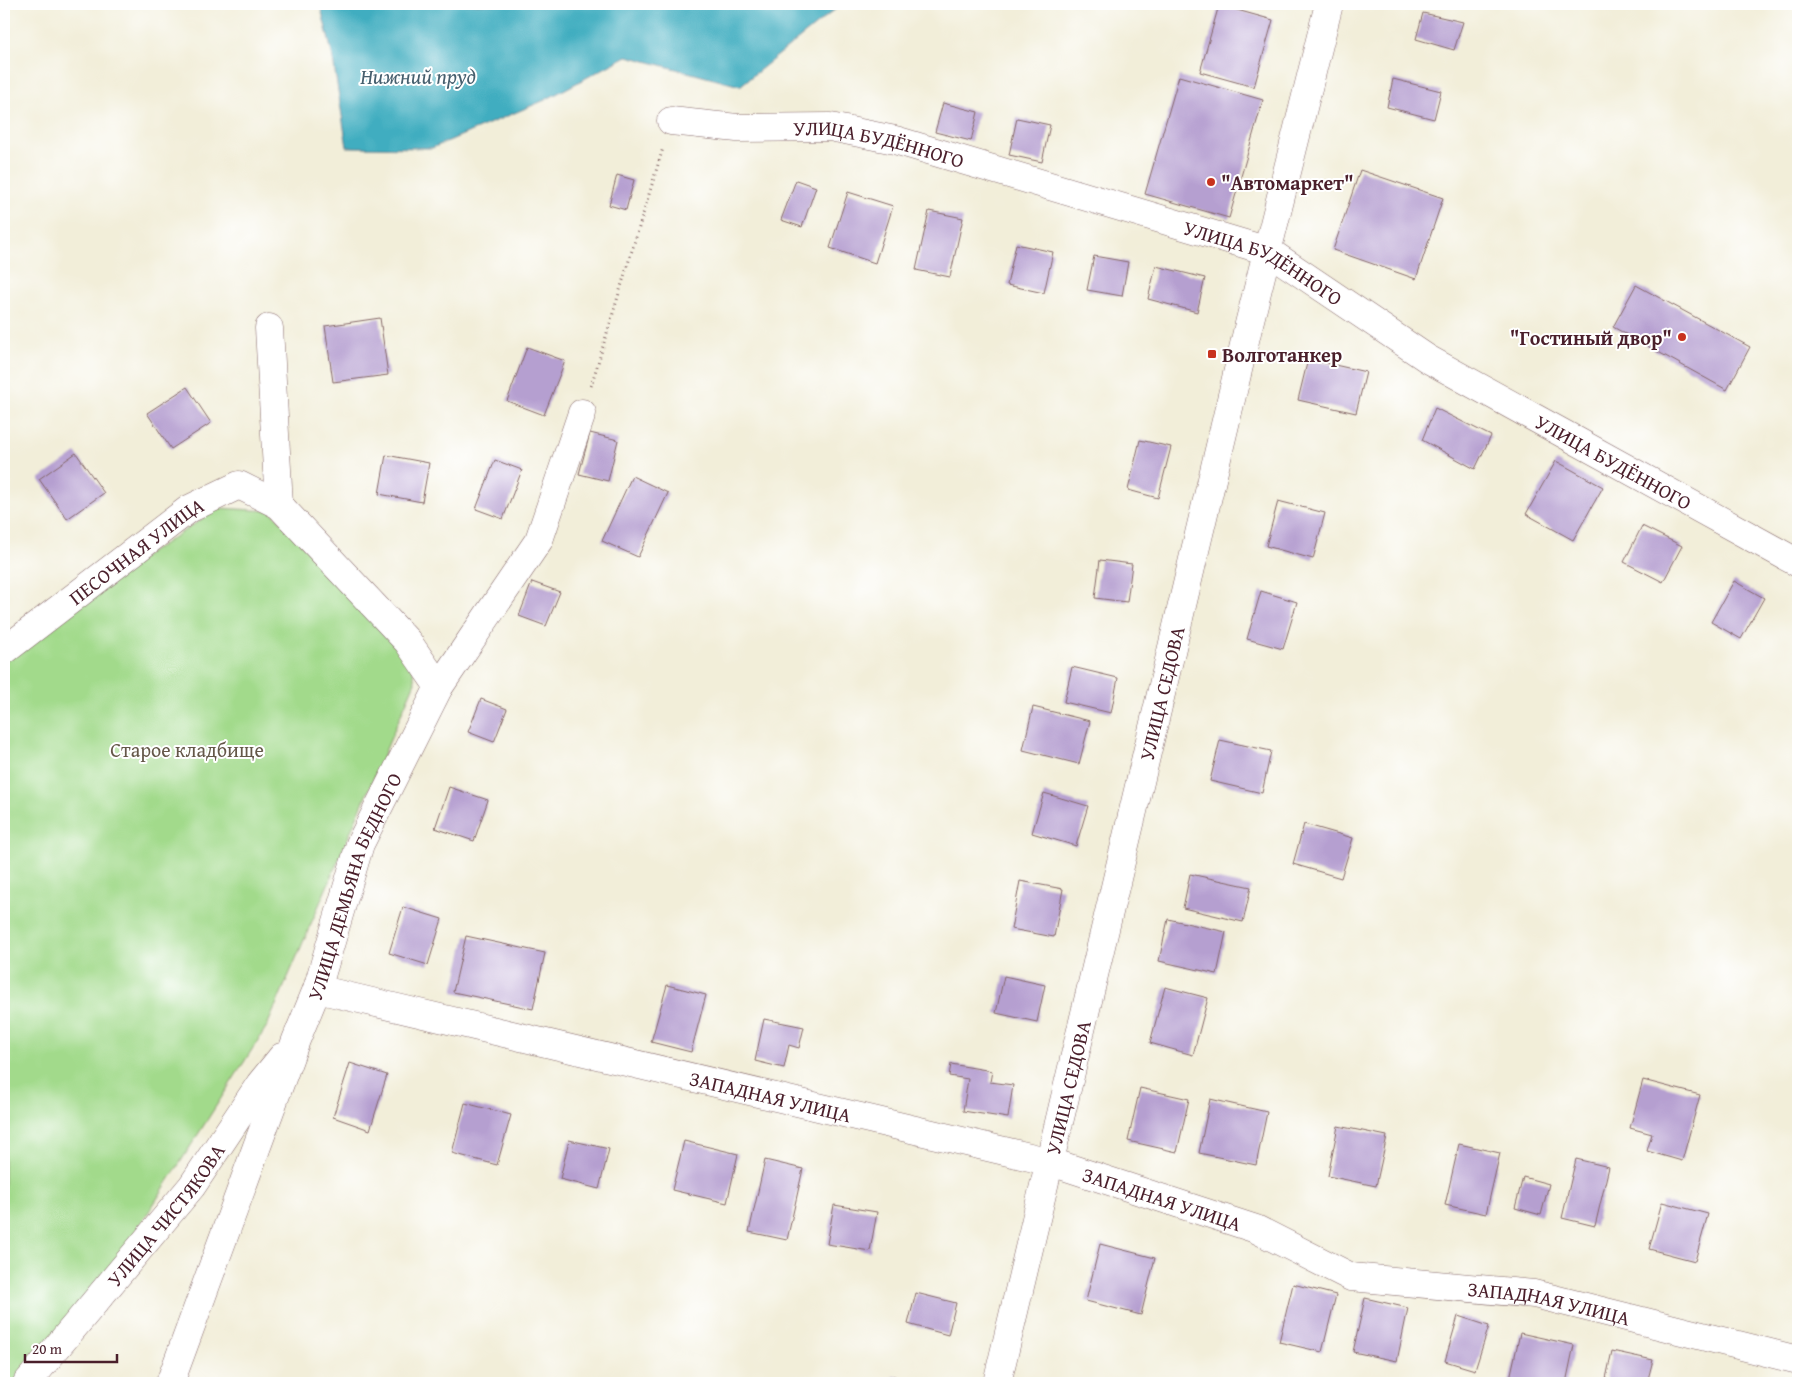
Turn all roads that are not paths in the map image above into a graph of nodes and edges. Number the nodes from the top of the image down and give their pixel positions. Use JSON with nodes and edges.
{"nodes":[{"id":1,"x":1329,"y":4,"type":"edge"},
{"id":2,"x":671,"y":121,"type":"road end"},
{"id":3,"x":1268,"y":251,"type":"junction"},
{"id":4,"x":269,"y":328,"type":"dead end"},
{"id":5,"x":582,"y":413,"type":"road end"},
{"id":6,"x":279,"y":505,"type":"junction"},
{"id":7,"x":1798,"y":563,"type":"edge"},
{"id":8,"x":4,"y":651,"type":"edge"},
{"id":9,"x":439,"y":687,"type":"junction"},
{"id":10,"x":317,"y":989,"type":"junction"},
{"id":11,"x":296,"y":1040,"type":"junction"},
{"id":12,"x":1051,"y":1162,"type":"junction"},
{"id":13,"x":1798,"y":1360,"type":"edge"},
{"id":14,"x":27,"y":1383,"type":"edge"},
{"id":15,"x":170,"y":1383,"type":"edge"},
{"id":16,"x":997,"y":1383,"type":"edge"}],
"edges":[{"from":1,"to":3,"type":"street","name":"УЛИЦА СЕДОВА"},
{"from":2,"to":3,"type":"street","name":"УЛИЦА БУДЁННОГО"},
{"from":3,"to":7,"type":"street","name":"УЛИЦА БУДЁННОГО"},
{"from":3,"to":12,"type":"street","name":"УЛИЦА СЕДОВА"},
{"from":4,"to":6,"type":"street"},
{"from":5,"to":9,"type":"street","name":"УЛИЦА ДЕМЬЯНА БЕДНОГО"},
{"from":6,"to":8,"type":"street","name":"ПЕСОЧНАЯ УЛИЦА"},
{"from":6,"to":9,"type":"street","name":"ПЕСОЧНАЯ УЛИЦА"},
{"from":9,"to":10,"type":"street","name":"УЛИЦА ДЕМЬЯНА БЕДНОГО"},
{"from":10,"to":11,"type":"street","name":"УЛИЦА ДЕМЬЯНА БЕДНОГО"},
{"from":10,"to":12,"type":"street","name":"ЗАПАДНАЯ УЛИЦА"},
{"from":11,"to":14,"type":"street","name":"УЛИЦА ЧИСТЯКОВА"},
{"from":11,"to":15,"type":"street","name":"УЛИЦА ДЕМЬЯНА БЕДНОГО"},
{"from":12,"to":13,"type":"street","name":"ЗАПАДНАЯ УЛИЦА"},
{"from":12,"to":16,"type":"street","name":"УЛИЦА СЕДОВА"}]}
